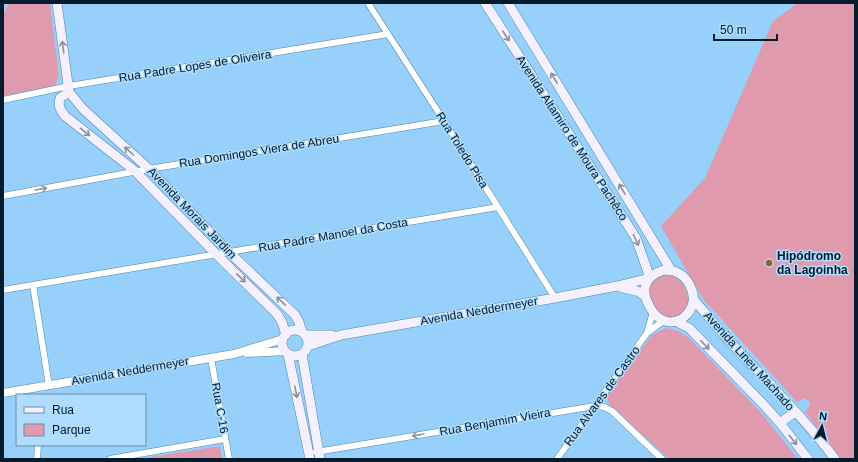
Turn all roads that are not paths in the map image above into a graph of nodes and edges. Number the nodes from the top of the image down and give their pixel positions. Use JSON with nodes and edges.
{"nodes":[{"id":1,"x":57,"y":3,"type":"edge"},
{"id":2,"x":368,"y":3,"type":"edge"},
{"id":3,"x":485,"y":3,"type":"edge"},
{"id":4,"x":508,"y":3,"type":"edge"},
{"id":5,"x":388,"y":34,"type":"junction"},
{"id":6,"x":71,"y":92,"type":"junction"},
{"id":7,"x":3,"y":100,"type":"edge"},
{"id":8,"x":444,"y":121,"type":"junction"},
{"id":9,"x":149,"y":169,"type":"junction"},
{"id":10,"x":135,"y":171,"type":"junction"},
{"id":11,"x":3,"y":196,"type":"edge"},
{"id":12,"x":498,"y":207,"type":"junction"},
{"id":13,"x":230,"y":252,"type":"junction"},
{"id":14,"x":216,"y":254,"type":"junction"},
{"id":15,"x":672,"y":270,"type":"junction"},
{"id":16,"x":650,"y":278,"type":"junction"},
{"id":17,"x":33,"y":285,"type":"junction"},
{"id":18,"x":617,"y":286,"type":"junction"},
{"id":19,"x":3,"y":290,"type":"edge"},
{"id":20,"x":645,"y":296,"type":"junction"},
{"id":21,"x":555,"y":298,"type":"junction"},
{"id":22,"x":693,"y":299,"type":"junction"},
{"id":23,"x":653,"y":312,"type":"junction"},
{"id":24,"x":670,"y":321,"type":"junction"},
{"id":25,"x":647,"y":333,"type":"junction"},
{"id":26,"x":304,"y":334,"type":"junction"},
{"id":27,"x":341,"y":335,"type":"junction"},
{"id":28,"x":285,"y":337,"type":"junction"},
{"id":29,"x":308,"y":346,"type":"junction"},
{"id":30,"x":287,"y":352,"type":"junction"},
{"id":31,"x":234,"y":354,"type":"junction"},
{"id":32,"x":302,"y":354,"type":"junction"},
{"id":33,"x":211,"y":358,"type":"junction"},
{"id":34,"x":49,"y":386,"type":"junction"},
{"id":35,"x":39,"y":391,"type":"edge"},
{"id":36,"x":3,"y":393,"type":"edge"},
{"id":37,"x":595,"y":406,"type":"junction"},
{"id":38,"x":795,"y":412,"type":"junction"},
{"id":39,"x":780,"y":423,"type":"junction"},
{"id":40,"x":225,"y":439,"type":"junction"},
{"id":41,"x":38,"y":446,"type":"edge"},
{"id":42,"x":320,"y":455,"type":"edge"},
{"id":43,"x":309,"y":456,"type":"edge"},
{"id":44,"x":37,"y":459,"type":"edge"},
{"id":45,"x":110,"y":459,"type":"edge"},
{"id":46,"x":229,"y":459,"type":"edge"},
{"id":47,"x":557,"y":459,"type":"edge"},
{"id":48,"x":662,"y":459,"type":"edge"},
{"id":49,"x":808,"y":459,"type":"edge"},
{"id":50,"x":835,"y":459,"type":"edge"}],
"edges":[{"from":6,"to":1,"type":"main road","one_way":true},
{"from":2,"to":5,"type":"street","name":"Rua Toledo Pisa"},
{"from":3,"to":16,"type":"main road","name":"Avenida Altamiro de Moura Pachêco","one_way":true},
{"from":15,"to":4,"type":"main road","name":"Avenida Altamiro de Moura Pachêco","one_way":true},
{"from":5,"to":6,"type":"street","name":"Rua Padre Lopes de Oliveira"},
{"from":5,"to":8,"type":"street","name":"Rua Toledo Pisa"},
{"from":6,"to":7,"type":"street","name":"Rua Padre Lopes de Oliveira"},
{"from":9,"to":6,"type":"main road","name":"Avenida Morais Jardim","one_way":true},
{"from":6,"to":10,"type":"main road","name":"Avenida Morais Jardim","one_way":true},
{"from":8,"to":9,"type":"street","name":"Rua Domingos Viera de Abreu"},
{"from":8,"to":12,"type":"street","name":"Rua Toledo Pisa"},
{"from":9,"to":10,"type":"street","name":"Rua Domingos Viera de Abreu"},
{"from":9,"to":13,"type":"main road","name":"Avenida Morais Jardim"},
{"from":11,"to":10,"type":"street","name":"Rua Domingos Viera de Abreu","one_way":true},
{"from":10,"to":14,"type":"main road","name":"Avenida Morais Jardim"},
{"from":12,"to":13,"type":"street","name":"Rua Padre Manoel da Costa"},
{"from":12,"to":21,"type":"street","name":"Rua Toledo Pisa"},
{"from":13,"to":14,"type":"street","name":"Rua Padre Manoel da Costa"},
{"from":26,"to":13,"type":"main road","name":"Avenida Morais Jardim","one_way":true},
{"from":14,"to":17,"type":"street","name":"Rua Padre Manoel da Costa"},
{"from":14,"to":28,"type":"main road","name":"Avenida Morais Jardim","one_way":true},
{"from":15,"to":16,"type":"main road"},
{"from":15,"to":22,"type":"main road"},
{"from":16,"to":18,"type":"main road","name":"Avenida Neddermeyer"},
{"from":16,"to":20,"type":"main road"},
{"from":17,"to":19,"type":"street","name":"Rua Padre Manoel da Costa"},
{"from":17,"to":34,"type":"street"},
{"from":18,"to":20,"type":"main road","name":"Avenida Neddermeyer"},
{"from":18,"to":21,"type":"main road","name":"Avenida Neddermeyer"},
{"from":20,"to":23,"type":"main road"},
{"from":21,"to":27,"type":"main road","name":"Avenida Neddermeyer"},
{"from":22,"to":24,"type":"main road"},
{"from":22,"to":38,"type":"main road","name":"Avenida Lineu Machado"},
{"from":23,"to":24,"type":"main road"},
{"from":23,"to":25,"type":"street","name":"Rua Alvares de Castro"},
{"from":24,"to":25,"type":"street","name":"Rua Alvares de Castro"},
{"from":24,"to":39,"type":"main road","name":"Avenida Lineu Machado","one_way":true},
{"from":25,"to":37,"type":"street","name":"Rua Alvares de Castro"},
{"from":26,"to":27,"type":"main road","name":"Avenida Neddermeyer"},
{"from":26,"to":28,"type":"main road"},
{"from":26,"to":29,"type":"main road"},
{"from":27,"to":29,"type":"main road","name":"Avenida Neddermeyer"},
{"from":28,"to":30,"type":"main road"},
{"from":28,"to":31,"type":"street","name":"Avenida Neddermeyer"},
{"from":29,"to":32,"type":"main road"},
{"from":30,"to":31,"type":"street","name":"Avenida Neddermeyer"},
{"from":30,"to":32,"type":"main road"},
{"from":30,"to":43,"type":"main road","one_way":true},
{"from":31,"to":33,"type":"street","name":"Avenida Neddermeyer"},
{"from":32,"to":42,"type":"main road"},
{"from":33,"to":34,"type":"street","name":"Avenida Neddermeyer"},
{"from":33,"to":40,"type":"street","name":"Rua C-16"},
{"from":34,"to":35,"type":"street","name":"Avenida Neddermeyer"},
{"from":35,"to":36,"type":"street","name":"Avenida Neddermeyer"},
{"from":37,"to":42,"type":"street","name":"Rua Benjamim Vieira","one_way":true},
{"from":37,"to":47,"type":"street","name":"Rua Alvares de Castro"},
{"from":37,"to":48,"type":"street","name":"Rua Benjamim Vieira"},
{"from":38,"to":39,"type":"main road"},
{"from":38,"to":50,"type":"main road","name":"Avenida Lineu Machado"},
{"from":39,"to":49,"type":"main road","name":"Avenida Lineu Machado","one_way":true},
{"from":40,"to":45,"type":"street"},
{"from":40,"to":46,"type":"street","name":"Rua C-16"},
{"from":41,"to":44,"type":"street"},
{"from":42,"to":43,"type":"street","name":"Rua Benjamim Vieira"}]}
